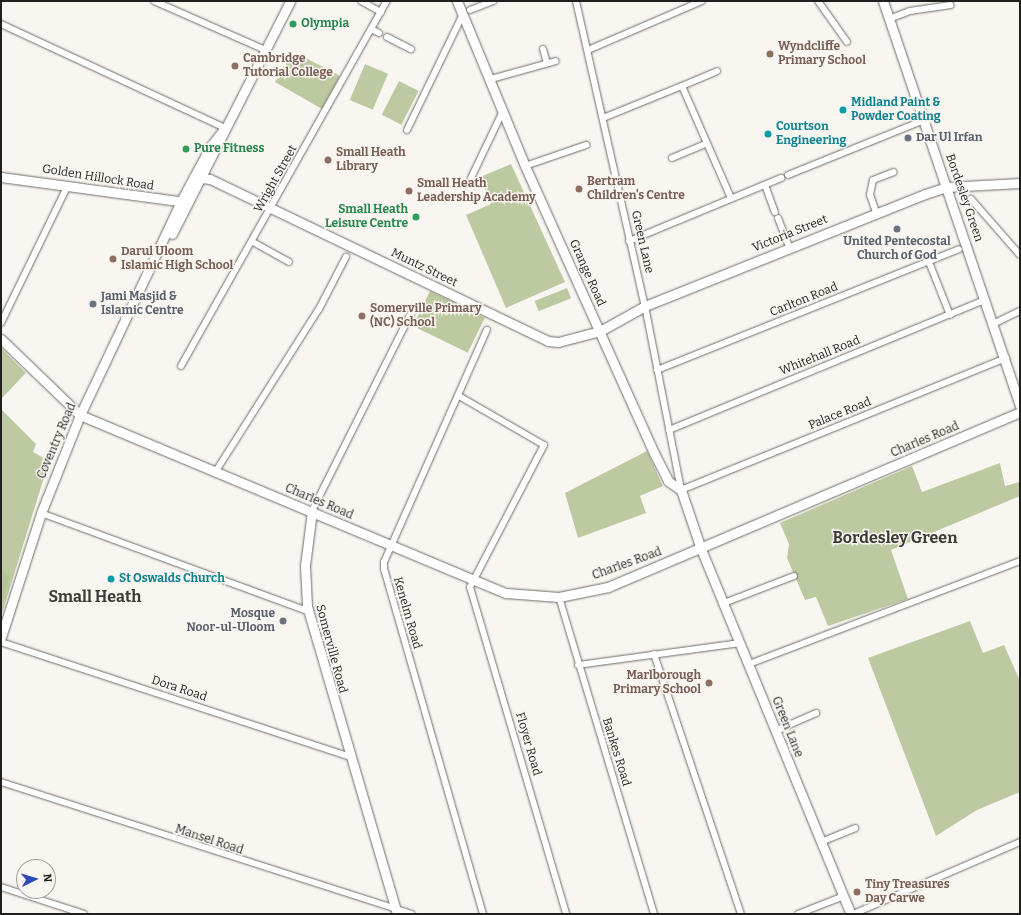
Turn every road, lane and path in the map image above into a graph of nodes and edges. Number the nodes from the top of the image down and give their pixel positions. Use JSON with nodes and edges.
{"nodes":[{"id":1,"x":154,"y":1,"type":"edge"},
{"id":2,"x":290,"y":1,"type":"edge"},
{"id":3,"x":361,"y":1,"type":"edge"},
{"id":4,"x":387,"y":1,"type":"edge"},
{"id":5,"x":457,"y":1,"type":"edge"},
{"id":6,"x":493,"y":1,"type":"edge"},
{"id":7,"x":576,"y":1,"type":"edge"},
{"id":8,"x":702,"y":1,"type":"edge"},
{"id":9,"x":818,"y":1,"type":"edge"},
{"id":10,"x":883,"y":1,"type":"edge"},
{"id":11,"x":950,"y":5,"type":"dead end"},
{"id":12,"x":381,"y":12,"type":"junction"},
{"id":13,"x":466,"y":12,"type":"junction"},
{"id":14,"x":889,"y":18,"type":"junction"},
{"id":15,"x":1,"y":24,"type":"edge"},
{"id":16,"x":371,"y":29,"type":"junction"},
{"id":17,"x":379,"y":33,"type":"dead end"},
{"id":18,"x":387,"y":37,"type":"dead end"},
{"id":19,"x":848,"y":42,"type":"dead end"},
{"id":20,"x":411,"y":49,"type":"dead end"},
{"id":21,"x":543,"y":49,"type":"dead end"},
{"id":22,"x":265,"y":50,"type":"junction"},
{"id":23,"x":588,"y":50,"type":"junction"},
{"id":24,"x":556,"y":61,"type":"dead end"},
{"id":25,"x":547,"y":63,"type":"junction"},
{"id":26,"x":717,"y":72,"type":"dead end"},
{"id":27,"x":491,"y":79,"type":"junction"},
{"id":28,"x":682,"y":86,"type":"junction"},
{"id":29,"x":503,"y":111,"type":"junction"},
{"id":30,"x":603,"y":118,"type":"junction"},
{"id":31,"x":924,"y":120,"type":"junction"},
{"id":32,"x":224,"y":128,"type":"junction"},
{"id":33,"x":407,"y":130,"type":"dead end"},
{"id":34,"x":707,"y":143,"type":"junction"},
{"id":35,"x":586,"y":145,"type":"dead end"},
{"id":36,"x":672,"y":158,"type":"dead end"},
{"id":37,"x":525,"y":166,"type":"junction"},
{"id":38,"x":894,"y":172,"type":"dead end"},
{"id":39,"x":788,"y":175,"type":"dead end"},
{"id":40,"x":1,"y":177,"type":"edge"},
{"id":41,"x":198,"y":177,"type":"junction"},
{"id":42,"x":471,"y":178,"type":"dead end"},
{"id":43,"x":781,"y":178,"type":"dead end"},
{"id":44,"x":1020,"y":183,"type":"edge"},
{"id":45,"x":68,"y":185,"type":"junction"},
{"id":46,"x":765,"y":185,"type":"junction"},
{"id":47,"x":946,"y":187,"type":"junction"},
{"id":48,"x":731,"y":198,"type":"junction"},
{"id":49,"x":971,"y":199,"type":"dead end"},
{"id":50,"x":191,"y":200,"type":"junction"},
{"id":51,"x":180,"y":203,"type":"junction"},
{"id":52,"x":272,"y":209,"type":"junction"},
{"id":53,"x":876,"y":212,"type":"junction"},
{"id":54,"x":629,"y":241,"type":"junction"},
{"id":55,"x":253,"y":242,"type":"junction"},
{"id":56,"x":789,"y":247,"type":"junction"},
{"id":57,"x":959,"y":249,"type":"dead end"},
{"id":58,"x":1020,"y":254,"type":"edge"},
{"id":59,"x":346,"y":257,"type":"dead end"},
{"id":60,"x":154,"y":262,"type":"junction"},
{"id":61,"x":289,"y":262,"type":"dead end"},
{"id":62,"x":929,"y":262,"type":"junction"},
{"id":63,"x":980,"y":302,"type":"dead end"},
{"id":64,"x":645,"y":306,"type":"junction"},
{"id":65,"x":413,"y":309,"type":"dead end"},
{"id":66,"x":1020,"y":311,"type":"edge"},
{"id":67,"x":950,"y":315,"type":"junction"},
{"id":68,"x":1,"y":323,"type":"edge"},
{"id":69,"x":995,"y":323,"type":"junction"},
{"id":70,"x":487,"y":330,"type":"dead end"},
{"id":71,"x":600,"y":331,"type":"junction"},
{"id":72,"x":1,"y":339,"type":"edge"},
{"id":73,"x":1006,"y":358,"type":"junction"},
{"id":74,"x":181,"y":366,"type":"dead end"},
{"id":75,"x":656,"y":370,"type":"junction"},
{"id":76,"x":459,"y":396,"type":"junction"},
{"id":77,"x":1020,"y":404,"type":"edge"},
{"id":78,"x":1020,"y":412,"type":"edge"},
{"id":79,"x":80,"y":415,"type":"junction"},
{"id":80,"x":669,"y":430,"type":"junction"},
{"id":81,"x":216,"y":471,"type":"junction"},
{"id":82,"x":682,"y":490,"type":"junction"},
{"id":83,"x":312,"y":511,"type":"junction"},
{"id":84,"x":41,"y":513,"type":"junction"},
{"id":85,"x":392,"y":547,"type":"junction"},
{"id":86,"x":701,"y":549,"type":"junction"},
{"id":87,"x":1020,"y":561,"type":"edge"},
{"id":88,"x":794,"y":576,"type":"dead end"},
{"id":89,"x":473,"y":580,"type":"junction"},
{"id":90,"x":559,"y":597,"type":"junction"},
{"id":91,"x":724,"y":603,"type":"junction"},
{"id":92,"x":308,"y":611,"type":"junction"},
{"id":93,"x":1,"y":637,"type":"edge"},
{"id":94,"x":1,"y":642,"type":"edge"},
{"id":95,"x":740,"y":643,"type":"junction"},
{"id":96,"x":654,"y":654,"type":"junction"},
{"id":97,"x":749,"y":664,"type":"junction"},
{"id":98,"x":578,"y":665,"type":"junction"},
{"id":99,"x":816,"y":713,"type":"dead end"},
{"id":100,"x":775,"y":731,"type":"junction"},
{"id":101,"x":350,"y":757,"type":"junction"},
{"id":102,"x":1,"y":782,"type":"edge"},
{"id":103,"x":855,"y":828,"type":"dead end"},
{"id":104,"x":821,"y":842,"type":"junction"},
{"id":105,"x":1020,"y":842,"type":"edge"},
{"id":106,"x":1,"y":887,"type":"edge"},
{"id":107,"x":844,"y":896,"type":"junction"},
{"id":108,"x":397,"y":913,"type":"edge"},
{"id":109,"x":84,"y":914,"type":"edge"},
{"id":110,"x":411,"y":914,"type":"edge"},
{"id":111,"x":483,"y":914,"type":"edge"},
{"id":112,"x":566,"y":914,"type":"edge"},
{"id":113,"x":654,"y":914,"type":"edge"},
{"id":114,"x":741,"y":914,"type":"edge"},
{"id":115,"x":798,"y":914,"type":"edge"},
{"id":116,"x":852,"y":914,"type":"edge"}],
"edges":[{"from":1,"to":22,"type":"street"},
{"from":2,"to":22,"type":"street","name":"Coventry Road"},
{"from":3,"to":12,"type":"street"},
{"from":4,"to":12,"type":"street","name":"Wright Street"},
{"from":5,"to":13,"type":"street","name":"Grange Road"},
{"from":6,"to":13,"type":"street"},
{"from":7,"to":23,"type":"street","name":"Green Lane"},
{"from":8,"to":23,"type":"street"},
{"from":9,"to":19,"type":"street"},
{"from":10,"to":14,"type":"street","name":"Bordesley Green"},
{"from":11,"to":14,"type":"street"},
{"from":12,"to":16,"type":"street","name":"Wright Street"},
{"from":13,"to":27,"type":"street","name":"Grange Road"},
{"from":13,"to":33,"type":"street"},
{"from":14,"to":31,"type":"street","name":"Bordesley Green"},
{"from":15,"to":32,"type":"street"},
{"from":16,"to":17,"type":"street"},
{"from":16,"to":52,"type":"street","name":"Wright Street"},
{"from":18,"to":20,"type":"street"},
{"from":21,"to":25,"type":"street"},
{"from":22,"to":32,"type":"street","name":"Coventry Road"},
{"from":23,"to":30,"type":"street","name":"Green Lane"},
{"from":24,"to":25,"type":"street"},
{"from":25,"to":27,"type":"street"},
{"from":26,"to":28,"type":"street"},
{"from":27,"to":29,"type":"street","name":"Grange Road"},
{"from":28,"to":30,"type":"street"},
{"from":28,"to":34,"type":"street"},
{"from":29,"to":37,"type":"street","name":"Grange Road"},
{"from":29,"to":42,"type":"street"},
{"from":30,"to":54,"type":"street","name":"Green Lane"},
{"from":31,"to":39,"type":"street"},
{"from":31,"to":47,"type":"street","name":"Bordesley Green"},
{"from":32,"to":41,"type":"street","name":"Coventry Road"},
{"from":34,"to":36,"type":"street"},
{"from":34,"to":48,"type":"street"},
{"from":35,"to":37,"type":"street"},
{"from":37,"to":71,"type":"street","name":"Grange Road"},
{"from":38,"to":53,"type":"street"},
{"from":40,"to":45,"type":"street","name":"Golden Hillock Road"},
{"from":41,"to":50,"type":"street","name":"Coventry Road"},
{"from":41,"to":51,"type":"street","name":"Coventry Road"},
{"from":41,"to":52,"type":"street","name":"Muntz Street"},
{"from":43,"to":46,"type":"street"},
{"from":44,"to":47,"type":"street","name":"Victoria Street"},
{"from":45,"to":51,"type":"street","name":"Golden Hillock Road"},
{"from":45,"to":68,"type":"street"},
{"from":46,"to":48,"type":"street"},
{"from":46,"to":56,"type":"street"},
{"from":47,"to":53,"type":"street","name":"Victoria Street"},
{"from":47,"to":69,"type":"street","name":"Bordesley Green"},
{"from":48,"to":54,"type":"street"},
{"from":49,"to":58,"type":"street"},
{"from":50,"to":51,"type":"street","name":"Golden Hillock Road"},
{"from":50,"to":60,"type":"street","name":"Coventry Road"},
{"from":51,"to":60,"type":"street","name":"Coventry Road"},
{"from":52,"to":55,"type":"street","name":"Wright Street"},
{"from":52,"to":71,"type":"street","name":"Muntz Street"},
{"from":53,"to":56,"type":"street","name":"Victoria Street"},
{"from":54,"to":64,"type":"street","name":"Green Lane"},
{"from":55,"to":61,"type":"street"},
{"from":55,"to":74,"type":"street","name":"Wright Street"},
{"from":56,"to":64,"type":"street","name":"Victoria Street"},
{"from":57,"to":62,"type":"street","name":"Carlton Road"},
{"from":59,"to":81,"type":"street"},
{"from":60,"to":79,"type":"street","name":"Coventry Road"},
{"from":62,"to":67,"type":"street"},
{"from":62,"to":75,"type":"street","name":"Carlton Road"},
{"from":63,"to":67,"type":"street","name":"Whitehall Road"},
{"from":64,"to":71,"type":"street","name":"Muntz Street"},
{"from":64,"to":75,"type":"street","name":"Green Lane"},
{"from":65,"to":83,"type":"street","name":"Somerville Road"},
{"from":66,"to":69,"type":"street"},
{"from":67,"to":80,"type":"street","name":"Whitehall Road"},
{"from":69,"to":73,"type":"street","name":"Bordesley Green"},
{"from":70,"to":76,"type":"street","name":"Kenelm Road"},
{"from":71,"to":82,"type":"street","name":"Grange Road"},
{"from":72,"to":79,"type":"street"},
{"from":73,"to":77,"type":"street","name":"Bordesley Green"},
{"from":73,"to":82,"type":"street","name":"Palace Road"},
{"from":75,"to":80,"type":"street","name":"Green Lane"},
{"from":76,"to":85,"type":"street","name":"Kenelm Road"},
{"from":76,"to":89,"type":"street"},
{"from":78,"to":86,"type":"street","name":"Charles Road"},
{"from":79,"to":81,"type":"street","name":"Charles Road"},
{"from":79,"to":84,"type":"street","name":"Coventry Road"},
{"from":80,"to":82,"type":"street","name":"Green Lane"},
{"from":81,"to":83,"type":"street","name":"Charles Road"},
{"from":82,"to":86,"type":"street"},
{"from":83,"to":85,"type":"street","name":"Charles Road"},
{"from":83,"to":92,"type":"street","name":"Somerville Road"},
{"from":84,"to":92,"type":"street"},
{"from":84,"to":93,"type":"street","name":"Coventry Road"},
{"from":85,"to":89,"type":"street","name":"Charles Road"},
{"from":85,"to":111,"type":"street","name":"Kenelm Road"},
{"from":86,"to":90,"type":"street","name":"Charles Road"},
{"from":86,"to":91,"type":"street","name":"Green Lane"},
{"from":87,"to":97,"type":"street"},
{"from":88,"to":91,"type":"street"},
{"from":89,"to":90,"type":"street","name":"Charles Road"},
{"from":89,"to":112,"type":"street","name":"Floyer Road"},
{"from":90,"to":98,"type":"street","name":"Bankes Road"},
{"from":91,"to":95,"type":"street","name":"Green Lane"},
{"from":92,"to":101,"type":"street","name":"Somerville Road"},
{"from":94,"to":101,"type":"street","name":"Dora Road"},
{"from":95,"to":96,"type":"street"},
{"from":95,"to":97,"type":"street","name":"Green Lane"},
{"from":96,"to":98,"type":"street"},
{"from":96,"to":114,"type":"street"},
{"from":97,"to":100,"type":"street","name":"Green Lane"},
{"from":98,"to":113,"type":"street","name":"Bankes Road"},
{"from":99,"to":100,"type":"street"},
{"from":100,"to":104,"type":"street","name":"Green Lane"},
{"from":101,"to":108,"type":"street","name":"Somerville Road"},
{"from":102,"to":108,"type":"street","name":"Mansel Road"},
{"from":103,"to":104,"type":"street"},
{"from":104,"to":107,"type":"street","name":"Green Lane"},
{"from":105,"to":116,"type":"street"},
{"from":106,"to":109,"type":"street"},
{"from":107,"to":115,"type":"street"},
{"from":107,"to":116,"type":"street","name":"Green Lane"},
{"from":108,"to":110,"type":"street","name":"Mansel Road"}]}
